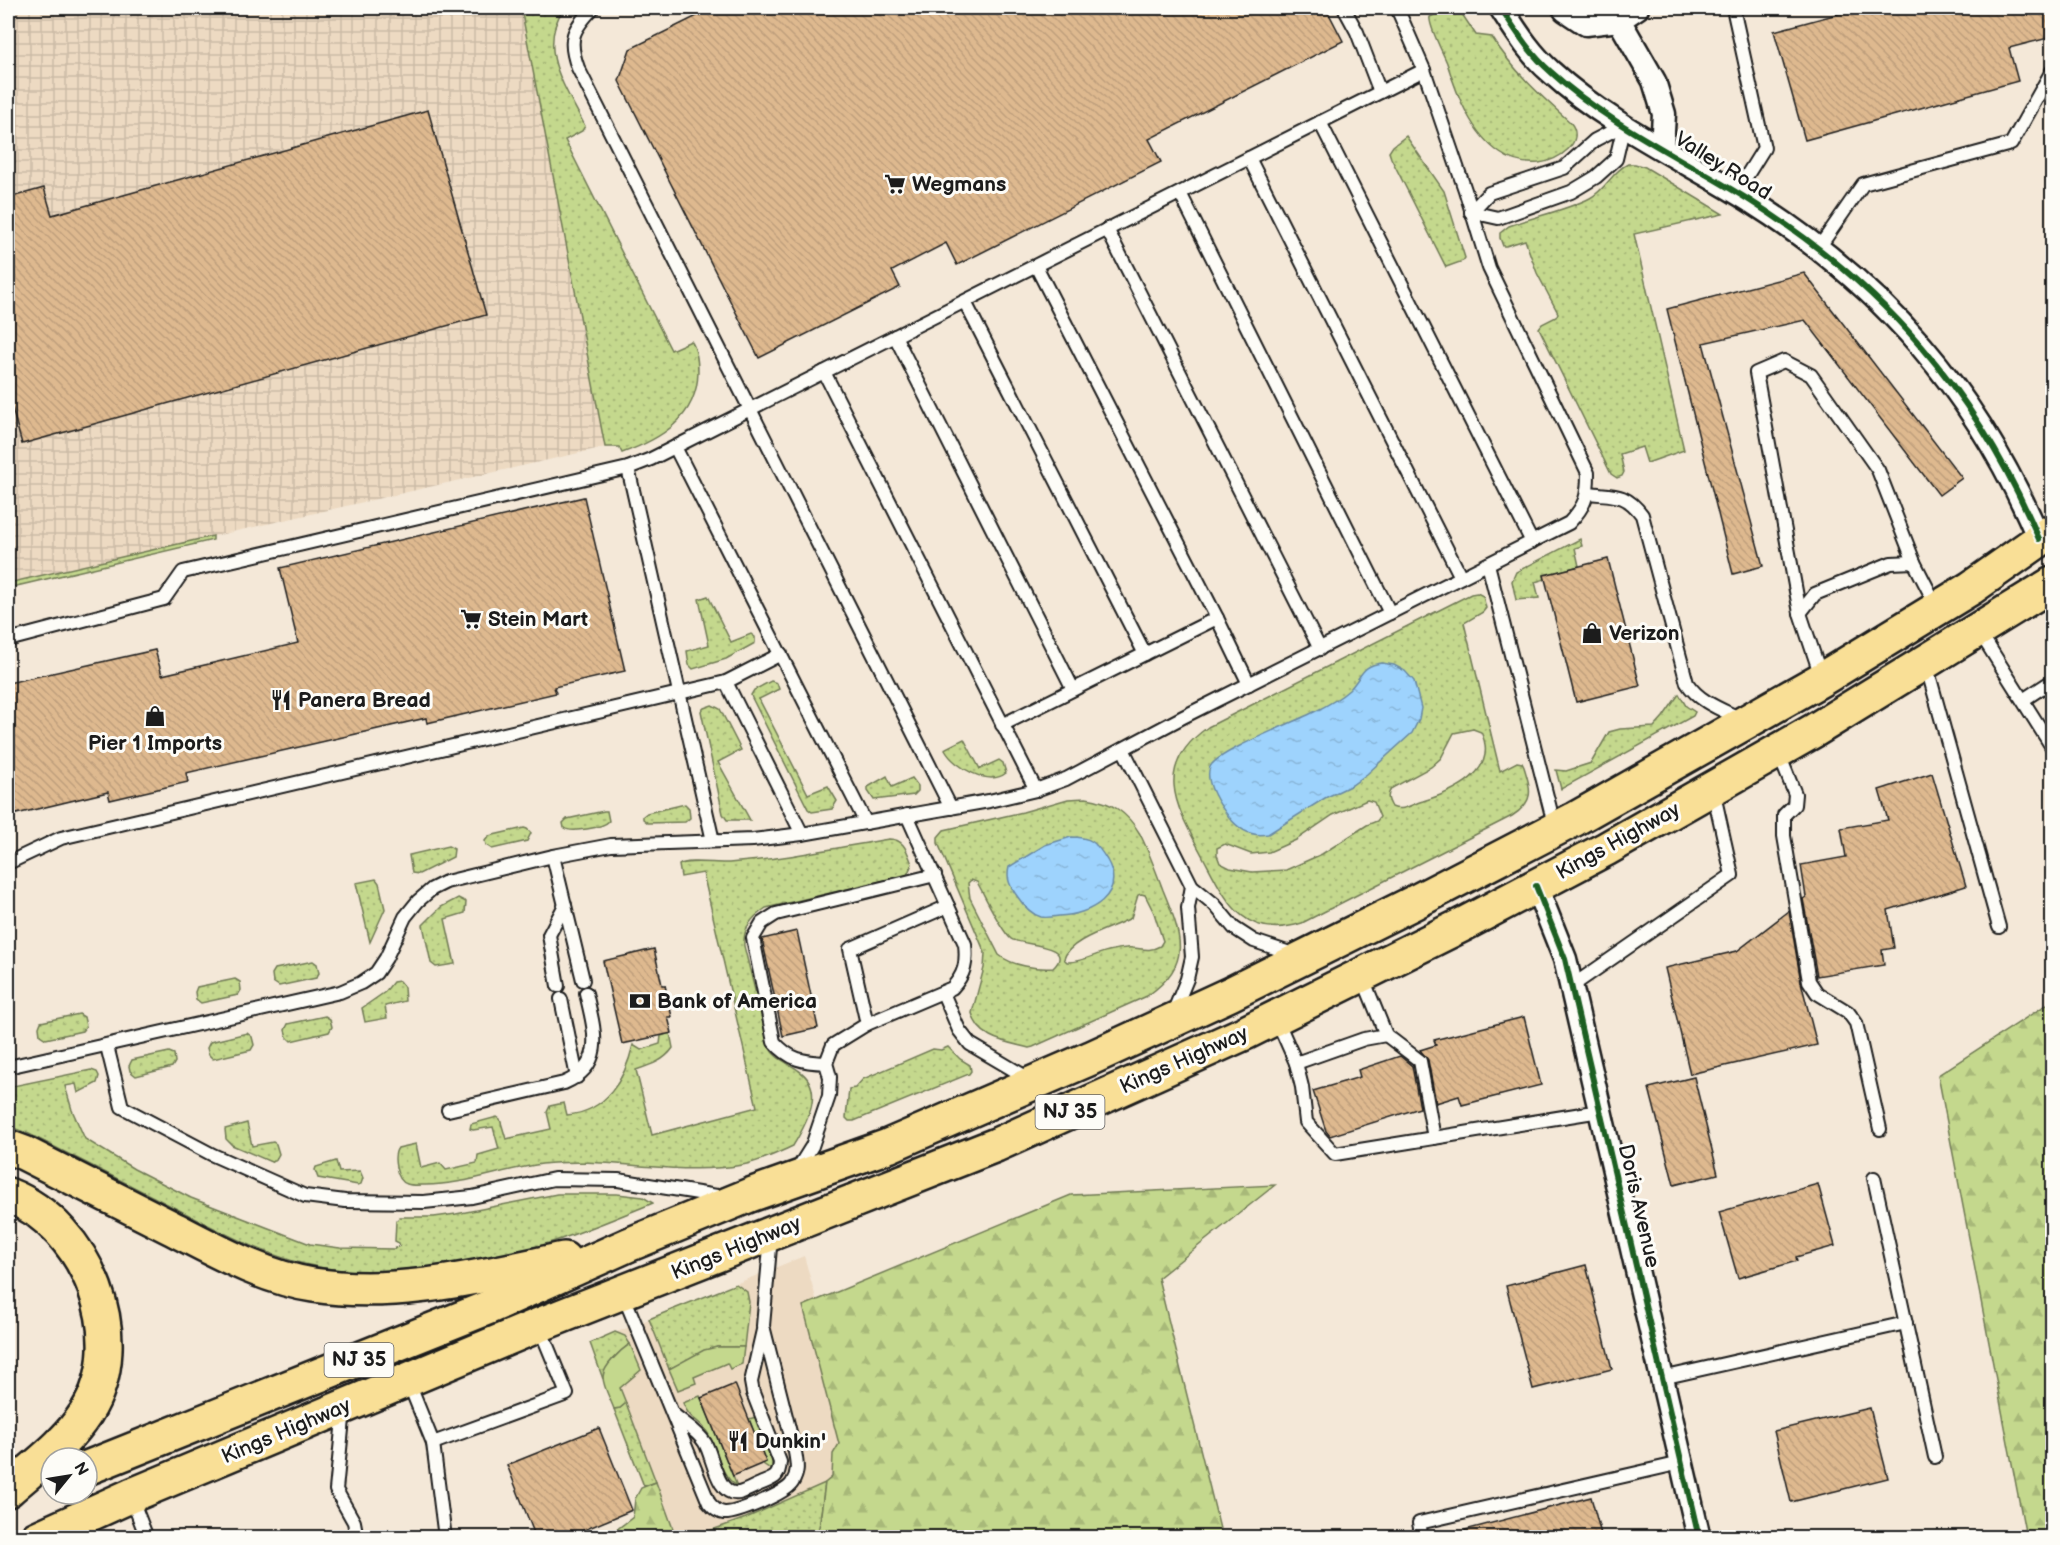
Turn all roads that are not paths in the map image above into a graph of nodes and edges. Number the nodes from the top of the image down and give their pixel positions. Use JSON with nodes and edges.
{"nodes":[{"id":1,"x":593,"y":8,"type":"edge"},
{"id":2,"x":1344,"y":8,"type":"edge"},
{"id":3,"x":1397,"y":8,"type":"edge"},
{"id":4,"x":1501,"y":8,"type":"edge"},
{"id":5,"x":1564,"y":8,"type":"edge"},
{"id":6,"x":1736,"y":8,"type":"edge"},
{"id":7,"x":1628,"y":14,"type":"edge"},
{"id":8,"x":1424,"y":70,"type":"junction"},
{"id":9,"x":2052,"y":71,"type":"edge"},
{"id":10,"x":1380,"y":92,"type":"junction"},
{"id":11,"x":1320,"y":122,"type":"junction"},
{"id":12,"x":1624,"y":125,"type":"junction"},
{"id":13,"x":1662,"y":148,"type":"junction"},
{"id":14,"x":1249,"y":158,"type":"junction"},
{"id":15,"x":1180,"y":193,"type":"junction"},
{"id":16,"x":1736,"y":193,"type":"junction"},
{"id":17,"x":1472,"y":212,"type":"junction"},
{"id":18,"x":1107,"y":230,"type":"junction"},
{"id":19,"x":1818,"y":249,"type":"junction"},
{"id":20,"x":1036,"y":266,"type":"junction"},
{"id":21,"x":965,"y":302,"type":"junction"},
{"id":22,"x":895,"y":336,"type":"junction"},
{"id":23,"x":824,"y":372,"type":"junction"},
{"id":24,"x":750,"y":410,"type":"junction"},
{"id":25,"x":675,"y":447,"type":"junction"},
{"id":26,"x":627,"y":468,"type":"junction"},
{"id":27,"x":1588,"y":493,"type":"junction"},
{"id":28,"x":2046,"y":535,"type":"edge"},
{"id":29,"x":1532,"y":542,"type":"junction"},
{"id":30,"x":1914,"y":562,"type":"junction"},
{"id":31,"x":1488,"y":564,"type":"junction"},
{"id":32,"x":1461,"y":578,"type":"junction"},
{"id":33,"x":2052,"y":584,"type":"edge"},
{"id":34,"x":1938,"y":608,"type":"junction"},
{"id":35,"x":1390,"y":613,"type":"junction"},
{"id":36,"x":1800,"y":613,"type":"junction"},
{"id":37,"x":1217,"y":618,"type":"junction"},
{"id":38,"x":1979,"y":631,"type":"junction"},
{"id":39,"x":8,"y":640,"type":"edge"},
{"id":40,"x":1320,"y":649,"type":"junction"},
{"id":41,"x":781,"y":654,"type":"junction"},
{"id":42,"x":1144,"y":654,"type":"junction"},
{"id":43,"x":1926,"y":663,"type":"junction"},
{"id":44,"x":1822,"y":678,"type":"junction"},
{"id":45,"x":2052,"y":681,"type":"edge"},
{"id":46,"x":726,"y":682,"type":"junction"},
{"id":47,"x":1249,"y":684,"type":"junction"},
{"id":48,"x":1073,"y":689,"type":"junction"},
{"id":49,"x":679,"y":693,"type":"junction"},
{"id":50,"x":2023,"y":700,"type":"junction"},
{"id":51,"x":1745,"y":722,"type":"junction"},
{"id":52,"x":1002,"y":725,"type":"junction"},
{"id":53,"x":2052,"y":747,"type":"edge"},
{"id":54,"x":1123,"y":749,"type":"junction"},
{"id":55,"x":1778,"y":752,"type":"junction"},
{"id":56,"x":1712,"y":789,"type":"junction"},
{"id":57,"x":1036,"y":790,"type":"junction"},
{"id":58,"x":951,"y":808,"type":"junction"},
{"id":59,"x":907,"y":815,"type":"junction"},
{"id":60,"x":866,"y":823,"type":"junction"},
{"id":61,"x":1555,"y":829,"type":"junction"},
{"id":62,"x":802,"y":834,"type":"junction"},
{"id":63,"x":713,"y":841,"type":"junction"},
{"id":64,"x":553,"y":856,"type":"junction"},
{"id":65,"x":8,"y":863,"type":"edge"},
{"id":66,"x":935,"y":875,"type":"junction"},
{"id":67,"x":1192,"y":886,"type":"junction"},
{"id":68,"x":1536,"y":886,"type":"junction"},
{"id":69,"x":565,"y":904,"type":"junction"},
{"id":70,"x":948,"y":906,"type":"junction"},
{"id":71,"x":1999,"y":927,"type":"dead end"},
{"id":72,"x":1302,"y":957,"type":"junction"},
{"id":73,"x":1362,"y":975,"type":"junction"},
{"id":74,"x":583,"y":980,"type":"dead end"},
{"id":75,"x":558,"y":986,"type":"dead end"},
{"id":76,"x":1572,"y":986,"type":"junction"},
{"id":77,"x":586,"y":993,"type":"dead end"},
{"id":78,"x":943,"y":993,"type":"junction"},
{"id":79,"x":561,"y":999,"type":"dead end"},
{"id":80,"x":1276,"y":1018,"type":"junction"},
{"id":81,"x":1170,"y":1020,"type":"junction"},
{"id":82,"x":867,"y":1024,"type":"junction"},
{"id":83,"x":1386,"y":1035,"type":"junction"},
{"id":84,"x":107,"y":1046,"type":"junction"},
{"id":85,"x":826,"y":1063,"type":"junction"},
{"id":86,"x":1296,"y":1063,"type":"junction"},
{"id":87,"x":8,"y":1067,"type":"edge"},
{"id":88,"x":577,"y":1077,"type":"junction"},
{"id":89,"x":1035,"y":1082,"type":"junction"},
{"id":90,"x":448,"y":1110,"type":"dead end"},
{"id":91,"x":1600,"y":1111,"type":"junction"},
{"id":92,"x":1880,"y":1129,"type":"dead end"},
{"id":93,"x":1434,"y":1138,"type":"junction"},
{"id":94,"x":8,"y":1147,"type":"edge"},
{"id":95,"x":1874,"y":1178,"type":"dead end"},
{"id":96,"x":789,"y":1180,"type":"junction"},
{"id":97,"x":8,"y":1195,"type":"edge"},
{"id":98,"x":737,"y":1200,"type":"junction"},
{"id":99,"x":771,"y":1234,"type":"junction"},
{"id":100,"x":628,"y":1245,"type":"junction"},
{"id":101,"x":623,"y":1293,"type":"junction"},
{"id":102,"x":1906,"y":1323,"type":"junction"},
{"id":103,"x":539,"y":1325,"type":"junction"},
{"id":104,"x":764,"y":1326,"type":"junction"},
{"id":105,"x":1662,"y":1378,"type":"junction"},
{"id":106,"x":407,"y":1380,"type":"junction"},
{"id":107,"x":345,"y":1406,"type":"junction"},
{"id":108,"x":672,"y":1414,"type":"junction"},
{"id":109,"x":433,"y":1443,"type":"junction"},
{"id":110,"x":1935,"y":1457,"type":"dead end"},
{"id":111,"x":99,"y":1463,"type":"edge"},
{"id":112,"x":1682,"y":1463,"type":"junction"},
{"id":113,"x":39,"y":1484,"type":"edge"},
{"id":114,"x":8,"y":1490,"type":"edge"},
{"id":115,"x":8,"y":1496,"type":"edge"},
{"id":116,"x":130,"y":1496,"type":"junction"},
{"id":117,"x":38,"y":1538,"type":"edge"},
{"id":118,"x":147,"y":1538,"type":"edge"},
{"id":119,"x":357,"y":1538,"type":"edge"},
{"id":120,"x":445,"y":1538,"type":"edge"},
{"id":121,"x":1422,"y":1538,"type":"edge"},
{"id":122,"x":1699,"y":1538,"type":"edge"}],
"edges":[{"from":1,"to":24,"type":"lane"},
{"from":2,"to":10,"type":"lane"},
{"from":3,"to":8,"type":"lane"},
{"from":4,"to":12,"type":"street","name":"Valley Road"},
{"from":5,"to":7,"type":"street"},
{"from":6,"to":16,"type":"lane"},
{"from":7,"to":13,"type":"street"},
{"from":8,"to":10,"type":"lane"},
{"from":8,"to":17,"type":"lane"},
{"from":9,"to":19,"type":"lane"},
{"from":10,"to":11,"type":"lane"},
{"from":11,"to":14,"type":"lane"},
{"from":11,"to":29,"type":"lane"},
{"from":12,"to":13,"type":"street","name":"Valley Road"},
{"from":12,"to":17,"type":"lane"},
{"from":12,"to":17,"type":"lane"},
{"from":13,"to":16,"type":"street","name":"Valley Road"},
{"from":14,"to":15,"type":"lane"},
{"from":14,"to":32,"type":"lane"},
{"from":15,"to":18,"type":"lane"},
{"from":15,"to":35,"type":"lane"},
{"from":16,"to":19,"type":"street","name":"Valley Road"},
{"from":17,"to":27,"type":"lane"},
{"from":18,"to":20,"type":"lane"},
{"from":18,"to":40,"type":"lane"},
{"from":19,"to":28,"type":"street","name":"Valley Road"},
{"from":20,"to":21,"type":"lane"},
{"from":20,"to":37,"type":"lane"},
{"from":21,"to":22,"type":"lane"},
{"from":21,"to":42,"type":"lane"},
{"from":22,"to":23,"type":"lane"},
{"from":22,"to":48,"type":"lane"},
{"from":23,"to":24,"type":"lane"},
{"from":23,"to":52,"type":"lane"},
{"from":24,"to":25,"type":"lane"},
{"from":24,"to":58,"type":"lane"},
{"from":25,"to":26,"type":"lane"},
{"from":25,"to":41,"type":"lane"},
{"from":26,"to":39,"type":"lane"},
{"from":26,"to":49,"type":"lane"},
{"from":27,"to":29,"type":"lane"},
{"from":27,"to":51,"type":"lane"},
{"from":28,"to":34,"type":"main road","name":"Kings Highway","number":"NJ 35"},
{"from":29,"to":31,"type":"lane"},
{"from":30,"to":34,"type":"lane"},
{"from":30,"to":36,"type":"lane"},
{"from":30,"to":36,"type":"lane"},
{"from":31,"to":32,"type":"lane"},
{"from":31,"to":61,"type":"lane"},
{"from":32,"to":35,"type":"lane"},
{"from":33,"to":38,"type":"main road","name":"Kings Highway","number":"NJ 35"},
{"from":34,"to":44,"type":"main road","name":"Kings Highway","number":"NJ 35"},
{"from":35,"to":40,"type":"lane"},
{"from":36,"to":44,"type":"lane"},
{"from":37,"to":42,"type":"lane"},
{"from":37,"to":47,"type":"lane"},
{"from":38,"to":43,"type":"main road","name":"Kings Highway","number":"NJ 35"},
{"from":38,"to":50,"type":"lane"},
{"from":40,"to":47,"type":"lane"},
{"from":41,"to":46,"type":"lane"},
{"from":41,"to":60,"type":"lane"},
{"from":42,"to":48,"type":"lane"},
{"from":43,"to":55,"type":"main road","name":"Kings Highway","number":"NJ 35"},
{"from":43,"to":71,"type":"lane"},
{"from":44,"to":51,"type":"main road","name":"Kings Highway","number":"NJ 35"},
{"from":45,"to":50,"type":"lane"},
{"from":46,"to":49,"type":"lane"},
{"from":46,"to":62,"type":"lane"},
{"from":47,"to":54,"type":"lane"},
{"from":48,"to":52,"type":"lane"},
{"from":49,"to":63,"type":"lane"},
{"from":49,"to":65,"type":"lane"},
{"from":50,"to":53,"type":"lane"},
{"from":51,"to":61,"type":"main road","name":"Kings Highway","number":"NJ 35"},
{"from":52,"to":57,"type":"lane"},
{"from":54,"to":57,"type":"lane"},
{"from":54,"to":67,"type":"lane"},
{"from":55,"to":56,"type":"main road","name":"Kings Highway","number":"NJ 35"},
{"from":55,"to":92,"type":"lane"},
{"from":56,"to":68,"type":"main road","name":"Kings Highway","number":"NJ 35"},
{"from":56,"to":76,"type":"lane"},
{"from":57,"to":58,"type":"lane"},
{"from":58,"to":59,"type":"lane"},
{"from":59,"to":60,"type":"lane"},
{"from":59,"to":66,"type":"lane"},
{"from":60,"to":62,"type":"lane"},
{"from":61,"to":72,"type":"main road","name":"Kings Highway","number":"NJ 35"},
{"from":62,"to":63,"type":"lane"},
{"from":63,"to":64,"type":"lane"},
{"from":64,"to":69,"type":"lane"},
{"from":64,"to":84,"type":"lane"},
{"from":66,"to":70,"type":"lane"},
{"from":66,"to":85,"type":"lane"},
{"from":67,"to":72,"type":"lane"},
{"from":67,"to":81,"type":"lane"},
{"from":68,"to":73,"type":"main road","name":"Kings Highway","number":"NJ 35"},
{"from":68,"to":76,"type":"street","name":"Doris Avenue"},
{"from":69,"to":74,"type":"lane"},
{"from":69,"to":75,"type":"lane"},
{"from":70,"to":78,"type":"lane"},
{"from":70,"to":82,"type":"lane"},
{"from":72,"to":81,"type":"main road","name":"Kings Highway","number":"NJ 35"},
{"from":73,"to":80,"type":"main road","name":"Kings Highway","number":"NJ 35"},
{"from":73,"to":83,"type":"lane"},
{"from":76,"to":91,"type":"street","name":"Doris Avenue"},
{"from":77,"to":88,"type":"lane"},
{"from":78,"to":82,"type":"lane"},
{"from":78,"to":89,"type":"lane"},
{"from":79,"to":88,"type":"lane"},
{"from":80,"to":86,"type":"lane"},
{"from":80,"to":99,"type":"main road","name":"Kings Highway","number":"NJ 35"},
{"from":81,"to":89,"type":"main road","name":"Kings Highway","number":"NJ 35"},
{"from":82,"to":85,"type":"lane"},
{"from":83,"to":86,"type":"lane"},
{"from":83,"to":93,"type":"lane"},
{"from":84,"to":87,"type":"lane"},
{"from":84,"to":98,"type":"lane"},
{"from":85,"to":96,"type":"lane"},
{"from":86,"to":93,"type":"lane"},
{"from":88,"to":90,"type":"lane"},
{"from":89,"to":96,"type":"main road","name":"Kings Highway","number":"NJ 35"},
{"from":91,"to":93,"type":"lane"},
{"from":91,"to":105,"type":"street","name":"Doris Avenue"},
{"from":94,"to":100,"type":"main road"},
{"from":95,"to":102,"type":"lane"},
{"from":96,"to":98,"type":"main road","name":"Kings Highway","number":"NJ 35"},
{"from":97,"to":114,"type":"main road"},
{"from":98,"to":100,"type":"main road","name":"Kings Highway","number":"NJ 35"},
{"from":99,"to":101,"type":"main road","name":"Kings Highway","number":"NJ 35"},
{"from":99,"to":104,"type":"lane"},
{"from":100,"to":111,"type":"main road","name":"Kings Highway","number":"NJ 35"},
{"from":101,"to":103,"type":"main road","name":"Kings Highway","number":"NJ 35"},
{"from":101,"to":108,"type":"lane"},
{"from":102,"to":105,"type":"lane"},
{"from":102,"to":110,"type":"lane"},
{"from":103,"to":106,"type":"main road","name":"Kings Highway","number":"NJ 35"},
{"from":103,"to":109,"type":"lane"},
{"from":104,"to":108,"type":"lane"},
{"from":104,"to":108,"type":"lane"},
{"from":105,"to":112,"type":"street","name":"Doris Avenue"},
{"from":106,"to":107,"type":"main road","name":"Kings Highway","number":"NJ 35"},
{"from":106,"to":109,"type":"lane"},
{"from":107,"to":116,"type":"main road","name":"Kings Highway","number":"NJ 35"},
{"from":107,"to":119,"type":"lane"},
{"from":109,"to":120,"type":"lane"},
{"from":112,"to":121,"type":"lane"},
{"from":112,"to":122,"type":"street","name":"Doris Avenue"},
{"from":113,"to":115,"type":"main road"},
{"from":116,"to":117,"type":"main road","name":"Kings Highway","number":"NJ 35"},
{"from":116,"to":118,"type":"lane"}]}
